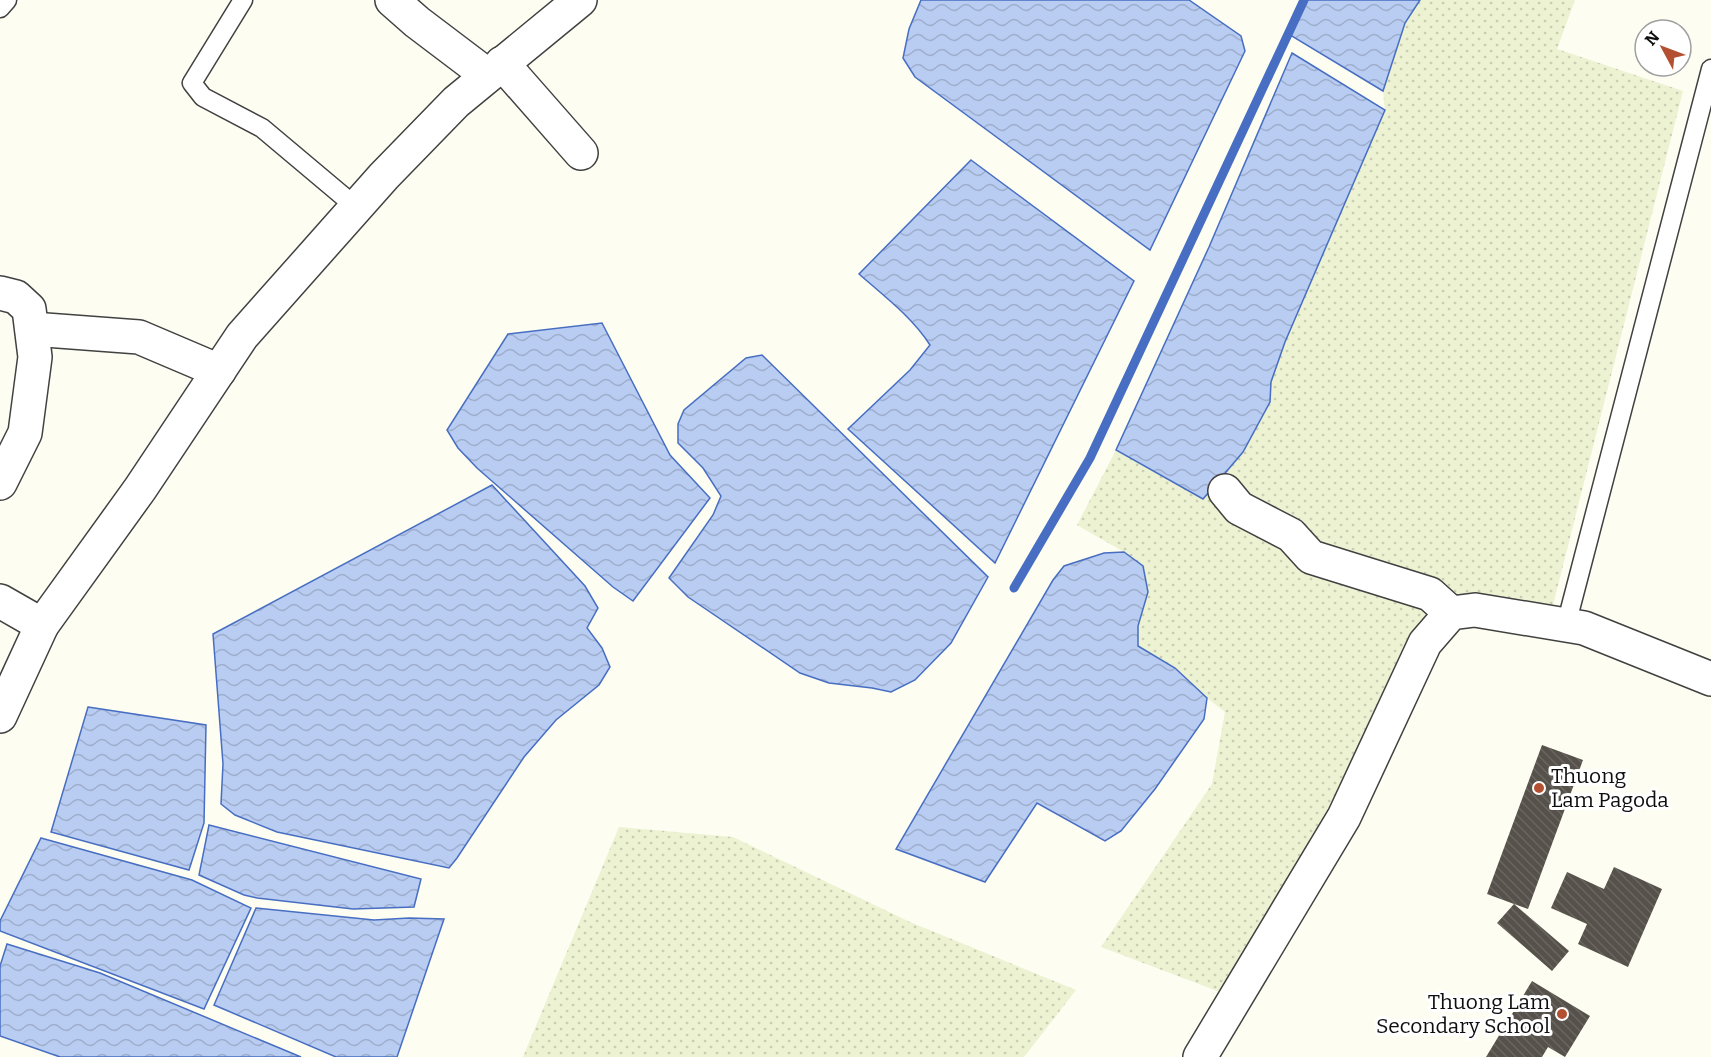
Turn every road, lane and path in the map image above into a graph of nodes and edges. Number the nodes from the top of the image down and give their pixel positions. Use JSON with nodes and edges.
{"nodes":[{"id":1,"x":7,"y":0,"type":"edge"},
{"id":2,"x":243,"y":0,"type":"edge"},
{"id":3,"x":392,"y":0,"type":"edge"},
{"id":4,"x":580,"y":0,"type":"edge"},
{"id":5,"x":0,"y":8,"type":"edge"},
{"id":6,"x":494,"y":69,"type":"junction"},
{"id":7,"x":1711,"y":69,"type":"edge"},
{"id":8,"x":580,"y":153,"type":"dead end"},
{"id":9,"x":356,"y":207,"type":"junction"},
{"id":10,"x":0,"y":293,"type":"edge"},
{"id":11,"x":32,"y":329,"type":"junction"},
{"id":12,"x":219,"y":371,"type":"junction"},
{"id":13,"x":0,"y":483,"type":"edge"},
{"id":14,"x":1225,"y":491,"type":"dead end"},
{"id":15,"x":0,"y":601,"type":"edge"},
{"id":16,"x":1452,"y":613,"type":"junction"},
{"id":17,"x":42,"y":625,"type":"junction"},
{"id":18,"x":1566,"y":625,"type":"junction"},
{"id":19,"x":1711,"y":679,"type":"edge"},
{"id":20,"x":0,"y":716,"type":"edge"},
{"id":21,"x":1200,"y":1057,"type":"edge"}],
"edges":[{"from":1,"to":5,"type":"lane"},
{"from":2,"to":9,"type":"lane"},
{"from":3,"to":6,"type":"street"},
{"from":4,"to":6,"type":"street"},
{"from":6,"to":8,"type":"street"},
{"from":6,"to":9,"type":"street"},
{"from":7,"to":18,"type":"lane"},
{"from":9,"to":12,"type":"street"},
{"from":10,"to":11,"type":"street"},
{"from":11,"to":12,"type":"street"},
{"from":11,"to":13,"type":"street"},
{"from":12,"to":17,"type":"street"},
{"from":14,"to":16,"type":"street"},
{"from":15,"to":17,"type":"street"},
{"from":16,"to":18,"type":"street"},
{"from":16,"to":21,"type":"street"},
{"from":17,"to":20,"type":"street"},
{"from":18,"to":19,"type":"street"}]}
